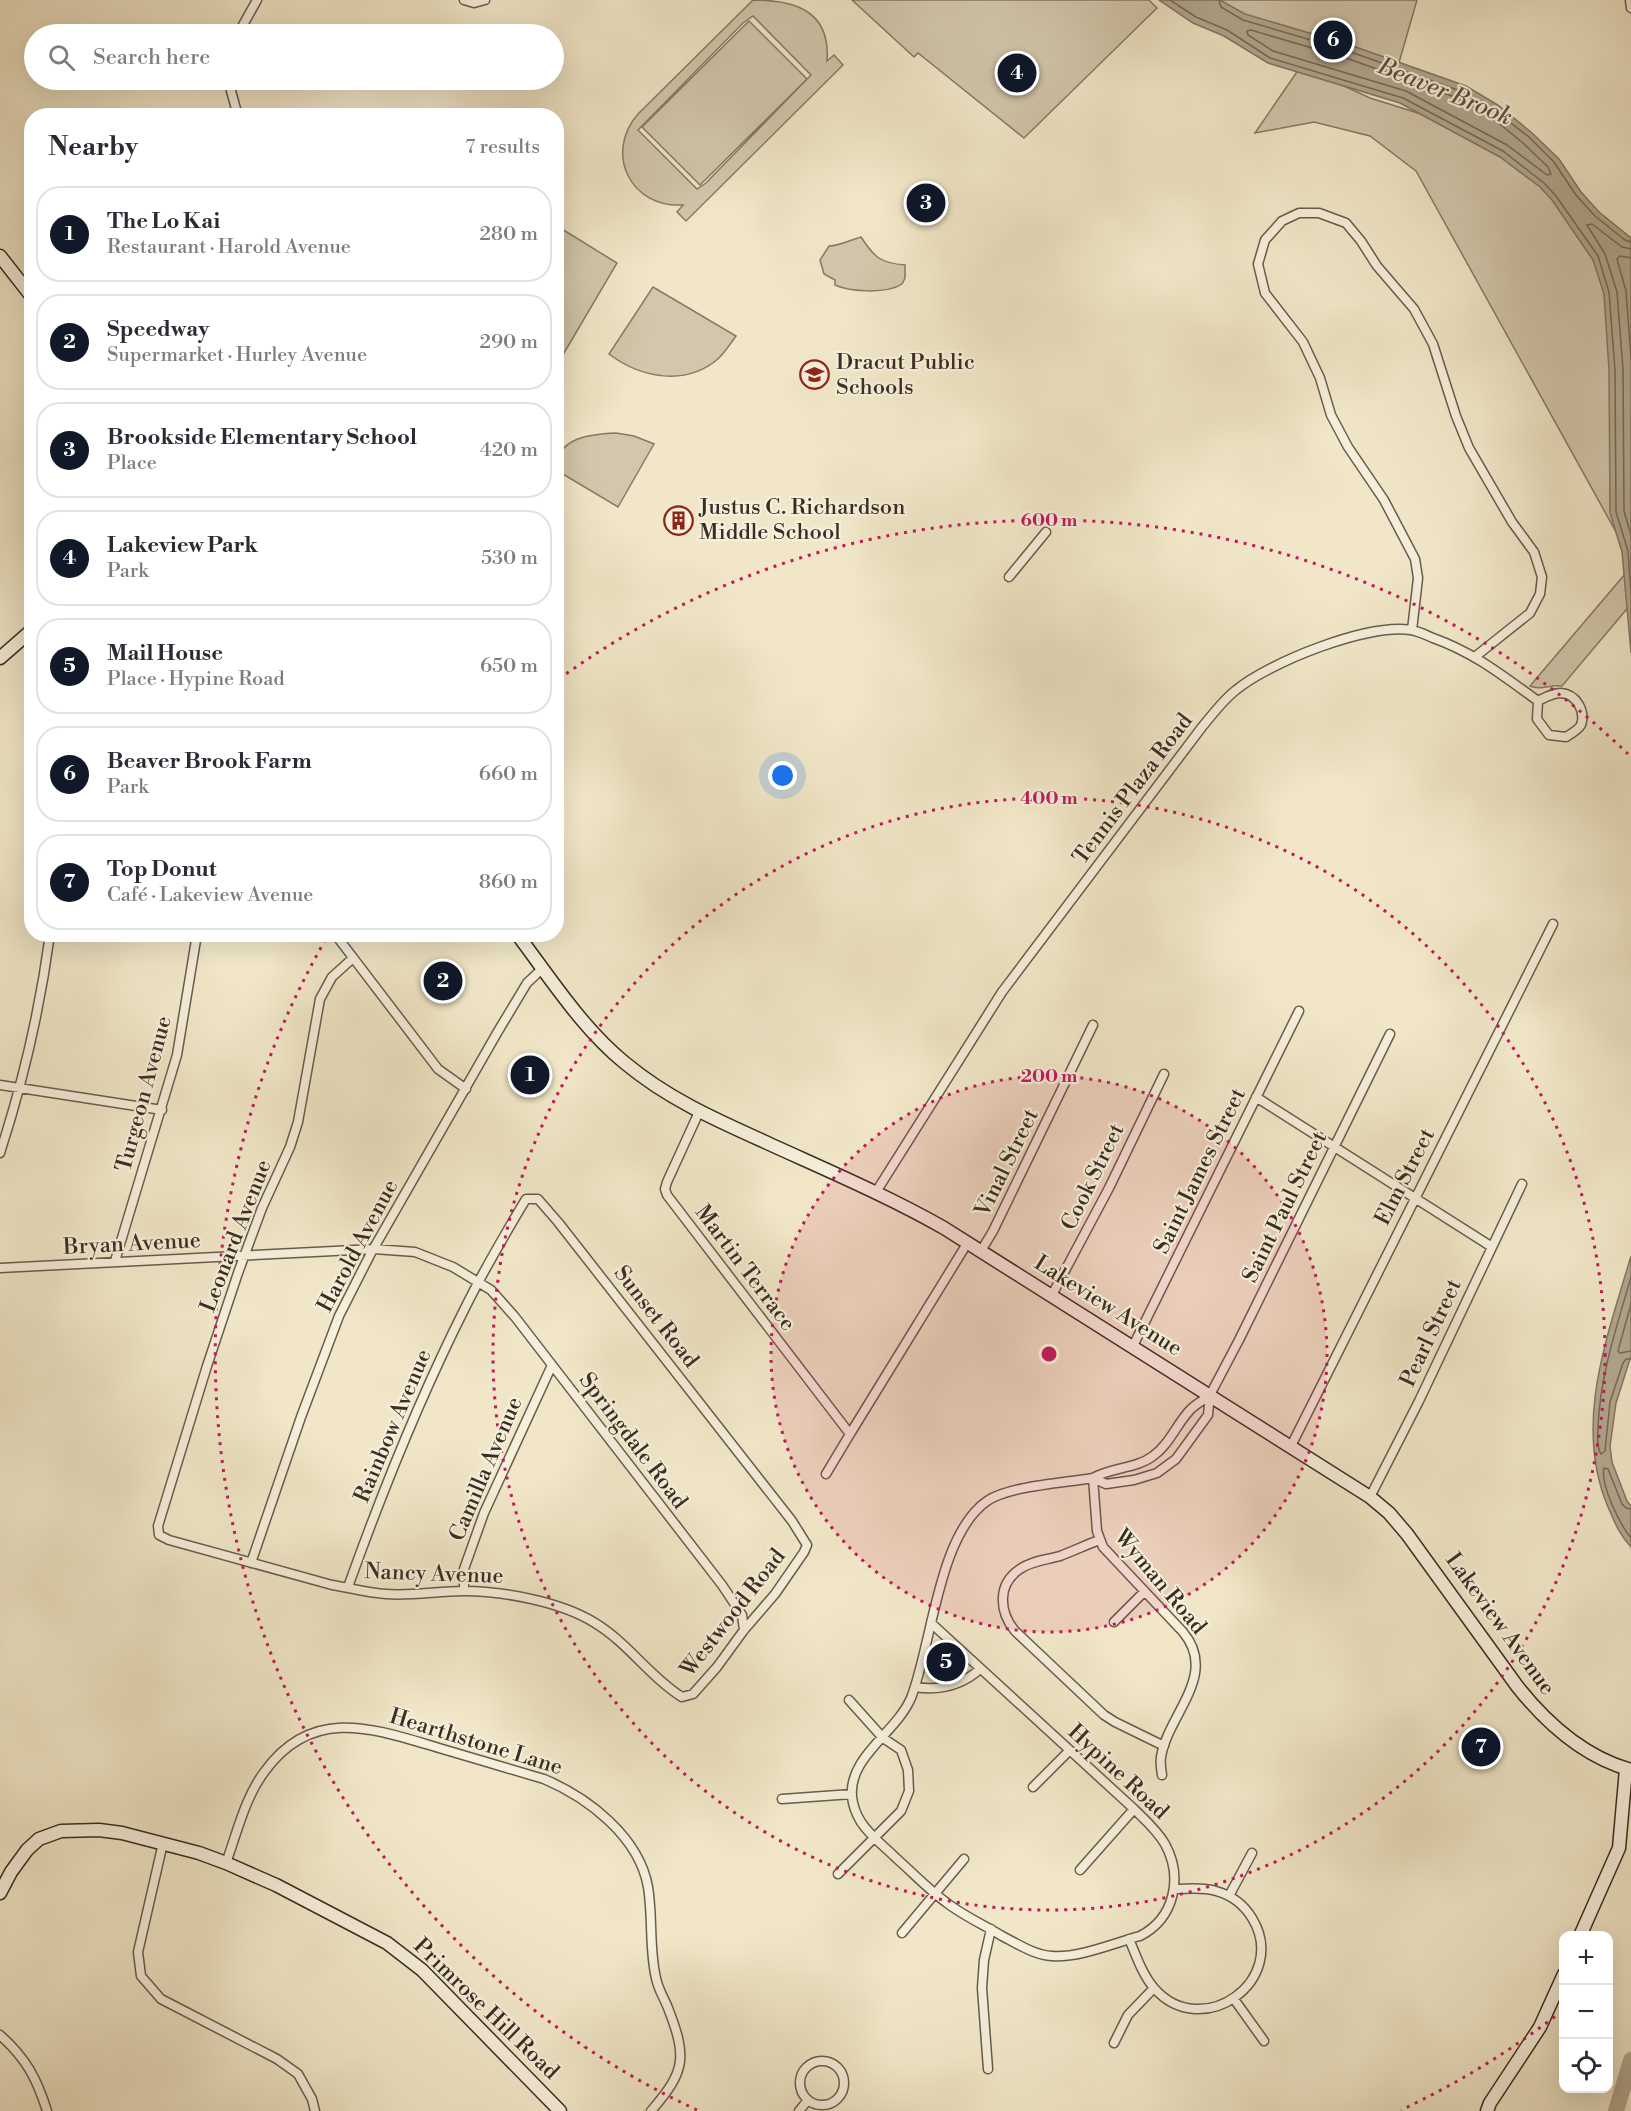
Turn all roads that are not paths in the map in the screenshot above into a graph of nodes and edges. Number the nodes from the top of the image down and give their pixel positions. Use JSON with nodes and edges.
{"nodes":[{"id":1,"x":257,"y":0,"type":"edge"},
{"id":2,"x":464,"y":0,"type":"edge"},
{"id":3,"x":485,"y":0,"type":"edge"},
{"id":4,"x":1630,"y":0,"type":"edge"},
{"id":5,"x":1631,"y":8,"type":"edge"},
{"id":6,"x":244,"y":24,"type":"edge"},
{"id":7,"x":231,"y":90,"type":"edge"},
{"id":8,"x":236,"y":108,"type":"edge"},
{"id":9,"x":0,"y":256,"type":"edge"},
{"id":10,"x":24,"y":287,"type":"edge"},
{"id":11,"x":1046,"y":532,"type":"dead end"},
{"id":12,"x":1009,"y":578,"type":"dead end"},
{"id":13,"x":1412,"y":630,"type":"junction"},
{"id":14,"x":24,"y":637,"type":"edge"},
{"id":15,"x":1476,"y":656,"type":"junction"},
{"id":16,"x":0,"y":658,"type":"edge"},
{"id":17,"x":1538,"y":701,"type":"junction"},
{"id":18,"x":1553,"y":924,"type":"dead end"},
{"id":19,"x":49,"y":942,"type":"edge"},
{"id":20,"x":196,"y":942,"type":"edge"},
{"id":21,"x":341,"y":942,"type":"edge"},
{"id":22,"x":523,"y":942,"type":"edge"},
{"id":23,"x":353,"y":958,"type":"junction"},
{"id":24,"x":543,"y":968,"type":"junction"},
{"id":25,"x":1299,"y":1011,"type":"dead end"},
{"id":26,"x":1093,"y":1025,"type":"dead end"},
{"id":27,"x":1390,"y":1034,"type":"dead end"},
{"id":28,"x":1164,"y":1074,"type":"dead end"},
{"id":29,"x":0,"y":1084,"type":"edge"},
{"id":30,"x":19,"y":1087,"type":"junction"},
{"id":31,"x":466,"y":1089,"type":"junction"},
{"id":32,"x":1256,"y":1097,"type":"junction"},
{"id":33,"x":162,"y":1110,"type":"junction"},
{"id":34,"x":699,"y":1112,"type":"junction"},
{"id":35,"x":1334,"y":1147,"type":"junction"},
{"id":36,"x":0,"y":1153,"type":"edge"},
{"id":37,"x":1522,"y":1184,"type":"dead end"},
{"id":38,"x":876,"y":1192,"type":"junction"},
{"id":39,"x":1414,"y":1197,"type":"junction"},
{"id":40,"x":968,"y":1242,"type":"junction"},
{"id":41,"x":1492,"y":1247,"type":"junction"},
{"id":42,"x":374,"y":1249,"type":"junction"},
{"id":43,"x":981,"y":1251,"type":"junction"},
{"id":44,"x":245,"y":1256,"type":"junction"},
{"id":45,"x":115,"y":1261,"type":"junction"},
{"id":46,"x":0,"y":1268,"type":"edge"},
{"id":47,"x":479,"y":1283,"type":"junction"},
{"id":48,"x":1052,"y":1295,"type":"junction"},
{"id":49,"x":1133,"y":1346,"type":"junction"},
{"id":50,"x":552,"y":1365,"type":"junction"},
{"id":51,"x":1210,"y":1395,"type":"junction"},
{"id":52,"x":850,"y":1434,"type":"junction"},
{"id":53,"x":1291,"y":1446,"type":"junction"},
{"id":54,"x":826,"y":1474,"type":"dead end"},
{"id":55,"x":1093,"y":1478,"type":"junction"},
{"id":56,"x":1370,"y":1497,"type":"junction"},
{"id":57,"x":159,"y":1534,"type":"joint"},
{"id":58,"x":1099,"y":1540,"type":"junction"},
{"id":59,"x":806,"y":1546,"type":"joint"},
{"id":60,"x":251,"y":1563,"type":"junction"},
{"id":61,"x":348,"y":1587,"type":"junction"},
{"id":62,"x":464,"y":1591,"type":"junction"},
{"id":63,"x":1144,"y":1592,"type":"junction"},
{"id":64,"x":1114,"y":1622,"type":"dead end"},
{"id":65,"x":931,"y":1623,"type":"junction"},
{"id":66,"x":744,"y":1630,"type":"junction"},
{"id":67,"x":980,"y":1669,"type":"junction"},
{"id":68,"x":915,"y":1687,"type":"junction"},
{"id":69,"x":683,"y":1697,"type":"joint"},
{"id":70,"x":849,"y":1700,"type":"dead end"},
{"id":71,"x":883,"y":1738,"type":"junction"},
{"id":72,"x":1164,"y":1746,"type":"junction"},
{"id":73,"x":1070,"y":1751,"type":"junction"},
{"id":74,"x":1629,"y":1769,"type":"edge"},
{"id":75,"x":1162,"y":1775,"type":"dead end"},
{"id":76,"x":1033,"y":1787,"type":"dead end"},
{"id":77,"x":852,"y":1794,"type":"junction"},
{"id":78,"x":782,"y":1799,"type":"dead end"},
{"id":79,"x":1134,"y":1809,"type":"junction"},
{"id":80,"x":874,"y":1837,"type":"junction"},
{"id":81,"x":163,"y":1843,"type":"junction"},
{"id":82,"x":1252,"y":1853,"type":"dead end"},
{"id":83,"x":964,"y":1859,"type":"dead end"},
{"id":84,"x":226,"y":1863,"type":"junction"},
{"id":85,"x":1080,"y":1870,"type":"dead end"},
{"id":86,"x":838,"y":1874,"type":"dead end"},
{"id":87,"x":1175,"y":1889,"type":"junction"},
{"id":88,"x":0,"y":1893,"type":"edge"},
{"id":89,"x":936,"y":1894,"type":"junction"},
{"id":90,"x":1229,"y":1896,"type":"junction"},
{"id":91,"x":991,"y":1929,"type":"junction"},
{"id":92,"x":1582,"y":1931,"type":"edge"},
{"id":93,"x":902,"y":1933,"type":"dead end"},
{"id":94,"x":1129,"y":1939,"type":"junction"},
{"id":95,"x":1559,"y":1983,"type":"edge"},
{"id":96,"x":1154,"y":1988,"type":"junction"},
{"id":97,"x":1234,"y":1999,"type":"junction"},
{"id":98,"x":0,"y":2035,"type":"edge"},
{"id":99,"x":1264,"y":2041,"type":"dead end"},
{"id":100,"x":1113,"y":2043,"type":"dead end"},
{"id":101,"x":988,"y":2069,"type":"dead end"},
{"id":102,"x":808,"y":2100,"type":"junction"},
{"id":103,"x":47,"y":2111,"type":"edge"},
{"id":104,"x":315,"y":2111,"type":"edge"},
{"id":105,"x":561,"y":2111,"type":"edge"},
{"id":106,"x":651,"y":2111,"type":"edge"},
{"id":107,"x":799,"y":2111,"type":"edge"},
{"id":108,"x":1487,"y":2111,"type":"edge"}],
"edges":[{"from":1,"to":6,"type":"street"},
{"from":2,"to":3,"type":"street"},
{"from":4,"to":5,"type":"street"},
{"from":7,"to":8,"type":"street"},
{"from":9,"to":10,"type":"main road"},
{"from":11,"to":12,"type":"street"},
{"from":13,"to":15,"type":"street","name":"Tennis Plaza Road"},
{"from":13,"to":15,"type":"street"},
{"from":13,"to":38,"type":"street","name":"Tennis Plaza Road"},
{"from":14,"to":16,"type":"main road"},
{"from":15,"to":17,"type":"street","name":"Tennis Plaza Road"},
{"from":17,"to":17,"type":"street"},
{"from":18,"to":39,"type":"street","name":"Elm Street"},
{"from":19,"to":30,"type":"street"},
{"from":20,"to":33,"type":"street","name":"Turgeon Avenue"},
{"from":21,"to":23,"type":"street"},
{"from":22,"to":24,"type":"main road","name":"Lakeview Avenue"},
{"from":23,"to":31,"type":"street"},
{"from":23,"to":44,"type":"street","name":"Leonard Avenue"},
{"from":24,"to":31,"type":"street","name":"Harold Avenue"},
{"from":24,"to":34,"type":"main road","name":"Lakeview Avenue"},
{"from":25,"to":32,"type":"street","name":"Saint James Street"},
{"from":26,"to":43,"type":"street","name":"Vinal Street"},
{"from":27,"to":35,"type":"street","name":"Saint Paul Street"},
{"from":28,"to":48,"type":"street","name":"Cook Street"},
{"from":29,"to":30,"type":"street"},
{"from":30,"to":33,"type":"street"},
{"from":30,"to":36,"type":"street"},
{"from":31,"to":42,"type":"street","name":"Harold Avenue"},
{"from":32,"to":35,"type":"street"},
{"from":32,"to":49,"type":"street","name":"Saint James Street"},
{"from":33,"to":45,"type":"street","name":"Turgeon Avenue"},
{"from":34,"to":38,"type":"main road","name":"Lakeview Avenue"},
{"from":34,"to":52,"type":"street","name":"Martin Terrace"},
{"from":35,"to":39,"type":"street"},
{"from":35,"to":51,"type":"street","name":"Saint Paul Street"},
{"from":37,"to":41,"type":"street","name":"Pearl Street"},
{"from":38,"to":40,"type":"main road","name":"Lakeview Avenue"},
{"from":39,"to":41,"type":"street"},
{"from":39,"to":53,"type":"street","name":"Elm Street"},
{"from":40,"to":43,"type":"main road","name":"Lakeview Avenue"},
{"from":40,"to":52,"type":"street"},
{"from":41,"to":56,"type":"street","name":"Pearl Street"},
{"from":42,"to":44,"type":"street","name":"Bryan Avenue"},
{"from":42,"to":47,"type":"street","name":"Springdale Road"},
{"from":42,"to":60,"type":"street","name":"Harold Avenue"},
{"from":43,"to":48,"type":"main road","name":"Lakeview Avenue"},
{"from":44,"to":45,"type":"street","name":"Bryan Avenue"},
{"from":44,"to":57,"type":"street","name":"Leonard Avenue"},
{"from":45,"to":46,"type":"street","name":"Bryan Avenue"},
{"from":47,"to":50,"type":"street","name":"Springdale Road"},
{"from":47,"to":59,"type":"street","name":"Sunset Road"},
{"from":47,"to":61,"type":"street","name":"Rainbow Avenue"},
{"from":48,"to":49,"type":"main road","name":"Lakeview Avenue"},
{"from":49,"to":51,"type":"main road","name":"Lakeview Avenue"},
{"from":50,"to":62,"type":"street","name":"Camilla Avenue"},
{"from":50,"to":66,"type":"street","name":"Springdale Road"},
{"from":51,"to":53,"type":"main road","name":"Lakeview Avenue"},
{"from":51,"to":55,"type":"street"},
{"from":51,"to":55,"type":"street"},
{"from":52,"to":54,"type":"street"},
{"from":53,"to":56,"type":"main road","name":"Lakeview Avenue"},
{"from":55,"to":58,"type":"street","name":"Wyman Road"},
{"from":55,"to":65,"type":"street"},
{"from":56,"to":74,"type":"main road","name":"Lakeview Avenue"},
{"from":57,"to":60,"type":"street","name":"Nancy Avenue"},
{"from":58,"to":63,"type":"street","name":"Wyman Road"},
{"from":58,"to":72,"type":"street"},
{"from":59,"to":66,"type":"street","name":"Westwood Road"},
{"from":60,"to":61,"type":"street","name":"Nancy Avenue"},
{"from":61,"to":62,"type":"street","name":"Nancy Avenue"},
{"from":62,"to":69,"type":"street","name":"Nancy Avenue"},
{"from":63,"to":64,"type":"street"},
{"from":63,"to":72,"type":"street","name":"Wyman Road"},
{"from":65,"to":67,"type":"street","name":"Hypine Road"},
{"from":65,"to":68,"type":"street"},
{"from":66,"to":69,"type":"street","name":"Westwood Road"},
{"from":67,"to":68,"type":"street"},
{"from":67,"to":73,"type":"street","name":"Hypine Road"},
{"from":68,"to":71,"type":"street"},
{"from":70,"to":71,"type":"street"},
{"from":71,"to":77,"type":"street"},
{"from":71,"to":80,"type":"street"},
{"from":72,"to":75,"type":"street","name":"Wyman Road"},
{"from":73,"to":76,"type":"street"},
{"from":73,"to":79,"type":"street","name":"Hypine Road"},
{"from":74,"to":92,"type":"main road"},
{"from":77,"to":78,"type":"street"},
{"from":77,"to":80,"type":"street"},
{"from":79,"to":85,"type":"street"},
{"from":79,"to":87,"type":"street","name":"Hypine Road"},
{"from":80,"to":86,"type":"street"},
{"from":80,"to":89,"type":"street"},
{"from":81,"to":84,"type":"main road","name":"Primrose Hill Road"},
{"from":81,"to":88,"type":"main road","name":"Primrose Hill Road"},
{"from":81,"to":104,"type":"street"},
{"from":82,"to":90,"type":"street"},
{"from":83,"to":89,"type":"street"},
{"from":84,"to":105,"type":"main road","name":"Primrose Hill Road"},
{"from":84,"to":106,"type":"street","name":"Hearthstone Lane"},
{"from":87,"to":90,"type":"street"},
{"from":87,"to":94,"type":"street"},
{"from":89,"to":91,"type":"street"},
{"from":89,"to":93,"type":"street"},
{"from":90,"to":97,"type":"street"},
{"from":91,"to":94,"type":"street"},
{"from":91,"to":101,"type":"street"},
{"from":94,"to":96,"type":"street"},
{"from":95,"to":108,"type":"main road"},
{"from":96,"to":97,"type":"street"},
{"from":96,"to":100,"type":"street"},
{"from":97,"to":99,"type":"street"},
{"from":98,"to":103,"type":"street"},
{"from":102,"to":102,"type":"street"},
{"from":102,"to":107,"type":"street"}]}
